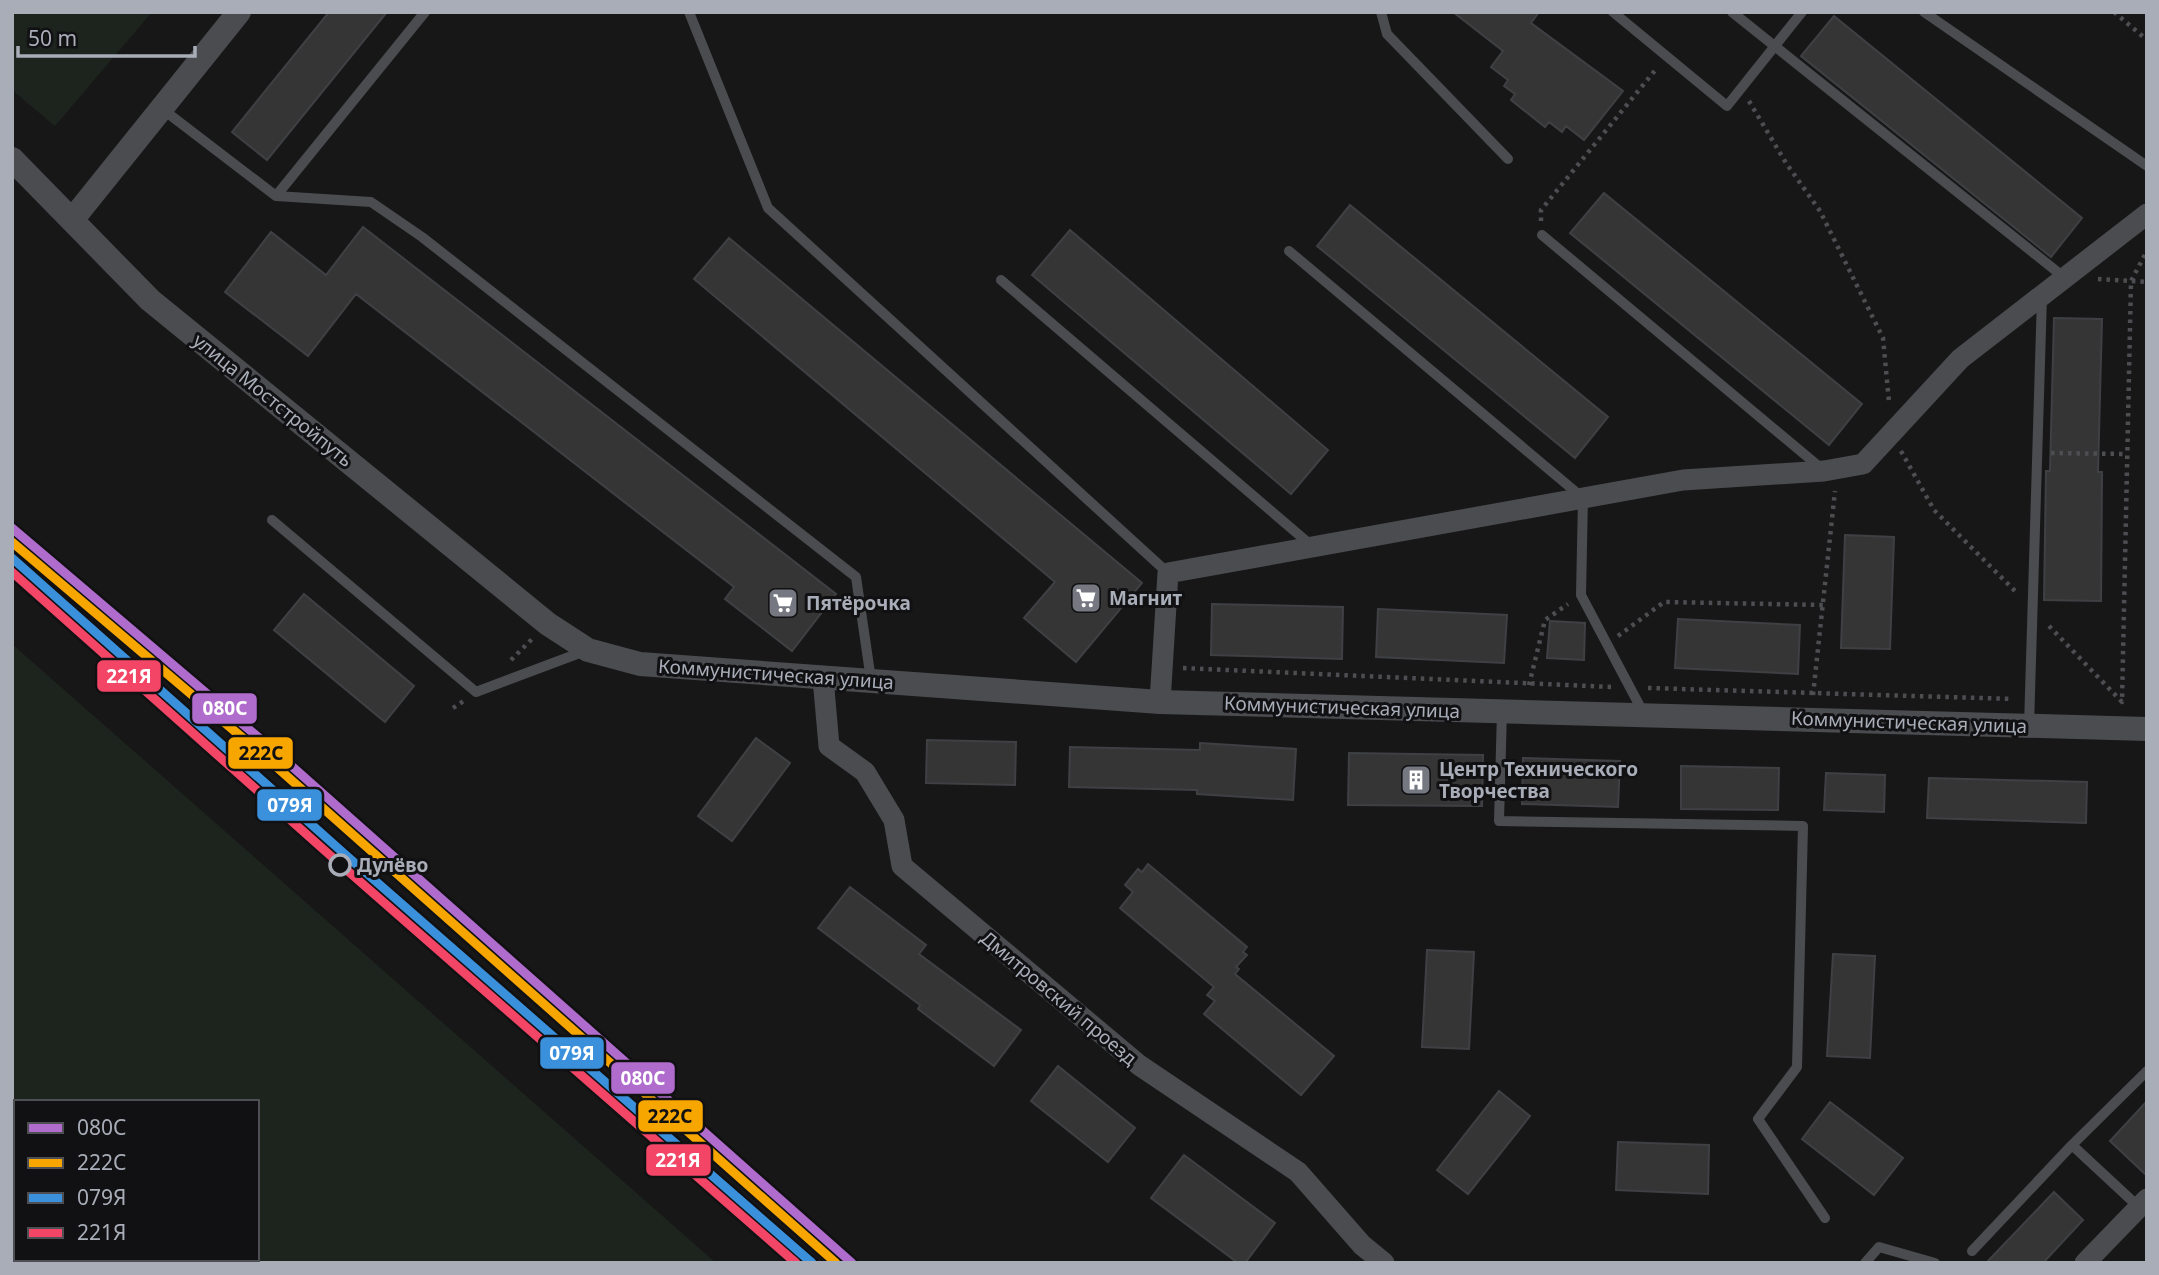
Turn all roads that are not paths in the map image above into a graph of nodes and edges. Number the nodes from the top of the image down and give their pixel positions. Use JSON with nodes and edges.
{"nodes":[{"id":1,"x":239,"y":12,"type":"edge"},
{"id":2,"x":425,"y":12,"type":"edge"},
{"id":3,"x":689,"y":12,"type":"edge"},
{"id":4,"x":1381,"y":12,"type":"edge"},
{"id":5,"x":1613,"y":12,"type":"edge"},
{"id":6,"x":1732,"y":12,"type":"edge"},
{"id":7,"x":1802,"y":12,"type":"edge"},
{"id":8,"x":1924,"y":12,"type":"edge"},
{"id":9,"x":1773,"y":46,"type":"junction"},
{"id":10,"x":161,"y":108,"type":"junction"},
{"id":11,"x":12,"y":159,"type":"edge"},
{"id":12,"x":1508,"y":159,"type":"dead end"},
{"id":13,"x":2147,"y":166,"type":"edge"},
{"id":14,"x":276,"y":196,"type":"junction"},
{"id":15,"x":2147,"y":214,"type":"edge"},
{"id":16,"x":72,"y":220,"type":"junction"},
{"id":17,"x":1542,"y":235,"type":"road end"},
{"id":18,"x":1289,"y":251,"type":"dead end"},
{"id":19,"x":2065,"y":278,"type":"junction"},
{"id":20,"x":1001,"y":280,"type":"dead end"},
{"id":21,"x":2042,"y":296,"type":"junction"},
{"id":22,"x":1830,"y":470,"type":"junction"},
{"id":23,"x":1583,"y":498,"type":"junction"},
{"id":24,"x":272,"y":520,"type":"dead end"},
{"id":25,"x":1313,"y":547,"type":"junction"},
{"id":26,"x":1168,"y":573,"type":"junction"},
{"id":27,"x":548,"y":624,"type":"joint"},
{"id":28,"x":588,"y":650,"type":"junction"},
{"id":29,"x":823,"y":678,"type":"junction"},
{"id":30,"x":871,"y":681,"type":"junction"},
{"id":31,"x":1160,"y":702,"type":"junction"},
{"id":32,"x":1513,"y":712,"type":"junction"},
{"id":33,"x":1644,"y":715,"type":"junction"},
{"id":34,"x":2029,"y":726,"type":"junction"},
{"id":35,"x":2147,"y":729,"type":"edge"},
{"id":36,"x":2147,"y":1071,"type":"edge"},
{"id":37,"x":2072,"y":1145,"type":"junction"},
{"id":38,"x":2144,"y":1207,"type":"edge"},
{"id":39,"x":1825,"y":1218,"type":"dead end"},
{"id":40,"x":1972,"y":1251,"type":"dead end"},
{"id":41,"x":1384,"y":1263,"type":"edge"},
{"id":42,"x":1865,"y":1263,"type":"edge"},
{"id":43,"x":1935,"y":1263,"type":"edge"},
{"id":44,"x":2085,"y":1263,"type":"edge"}],
"edges":[{"from":1,"to":10,"type":"street"},
{"from":2,"to":14,"type":"lane"},
{"from":3,"to":26,"type":"lane"},
{"from":4,"to":12,"type":"lane"},
{"from":5,"to":9,"type":"lane"},
{"from":6,"to":9,"type":"lane"},
{"from":7,"to":9,"type":"lane"},
{"from":8,"to":13,"type":"lane"},
{"from":9,"to":19,"type":"lane"},
{"from":10,"to":14,"type":"lane"},
{"from":10,"to":16,"type":"street"},
{"from":11,"to":16,"type":"street","name":"улица Мостстройпуть"},
{"from":14,"to":30,"type":"lane"},
{"from":15,"to":19,"type":"street"},
{"from":16,"to":27,"type":"street","name":"улица Мостстройпуть"},
{"from":17,"to":22,"type":"lane"},
{"from":18,"to":23,"type":"lane"},
{"from":19,"to":21,"type":"street"},
{"from":20,"to":25,"type":"lane"},
{"from":21,"to":22,"type":"street"},
{"from":21,"to":34,"type":"lane"},
{"from":22,"to":23,"type":"street"},
{"from":23,"to":25,"type":"street"},
{"from":23,"to":33,"type":"lane"},
{"from":24,"to":28,"type":"lane"},
{"from":25,"to":26,"type":"street"},
{"from":26,"to":31,"type":"street"},
{"from":27,"to":28,"type":"street","name":"Коммунистическая улица"},
{"from":28,"to":29,"type":"street","name":"Коммунистическая улица"},
{"from":29,"to":30,"type":"street","name":"Коммунистическая улица"},
{"from":29,"to":41,"type":"street","name":"Дмитровский проезд"},
{"from":30,"to":31,"type":"street","name":"Коммунистическая улица"},
{"from":31,"to":32,"type":"street","name":"Коммунистическая улица"},
{"from":32,"to":33,"type":"street","name":"Коммунистическая улица"},
{"from":32,"to":39,"type":"lane"},
{"from":33,"to":34,"type":"street","name":"Коммунистическая улица"},
{"from":34,"to":35,"type":"street","name":"Коммунистическая улица"},
{"from":36,"to":37,"type":"lane"},
{"from":37,"to":38,"type":"lane"},
{"from":37,"to":40,"type":"lane"},
{"from":38,"to":44,"type":"street"},
{"from":42,"to":43,"type":"lane"}]}
